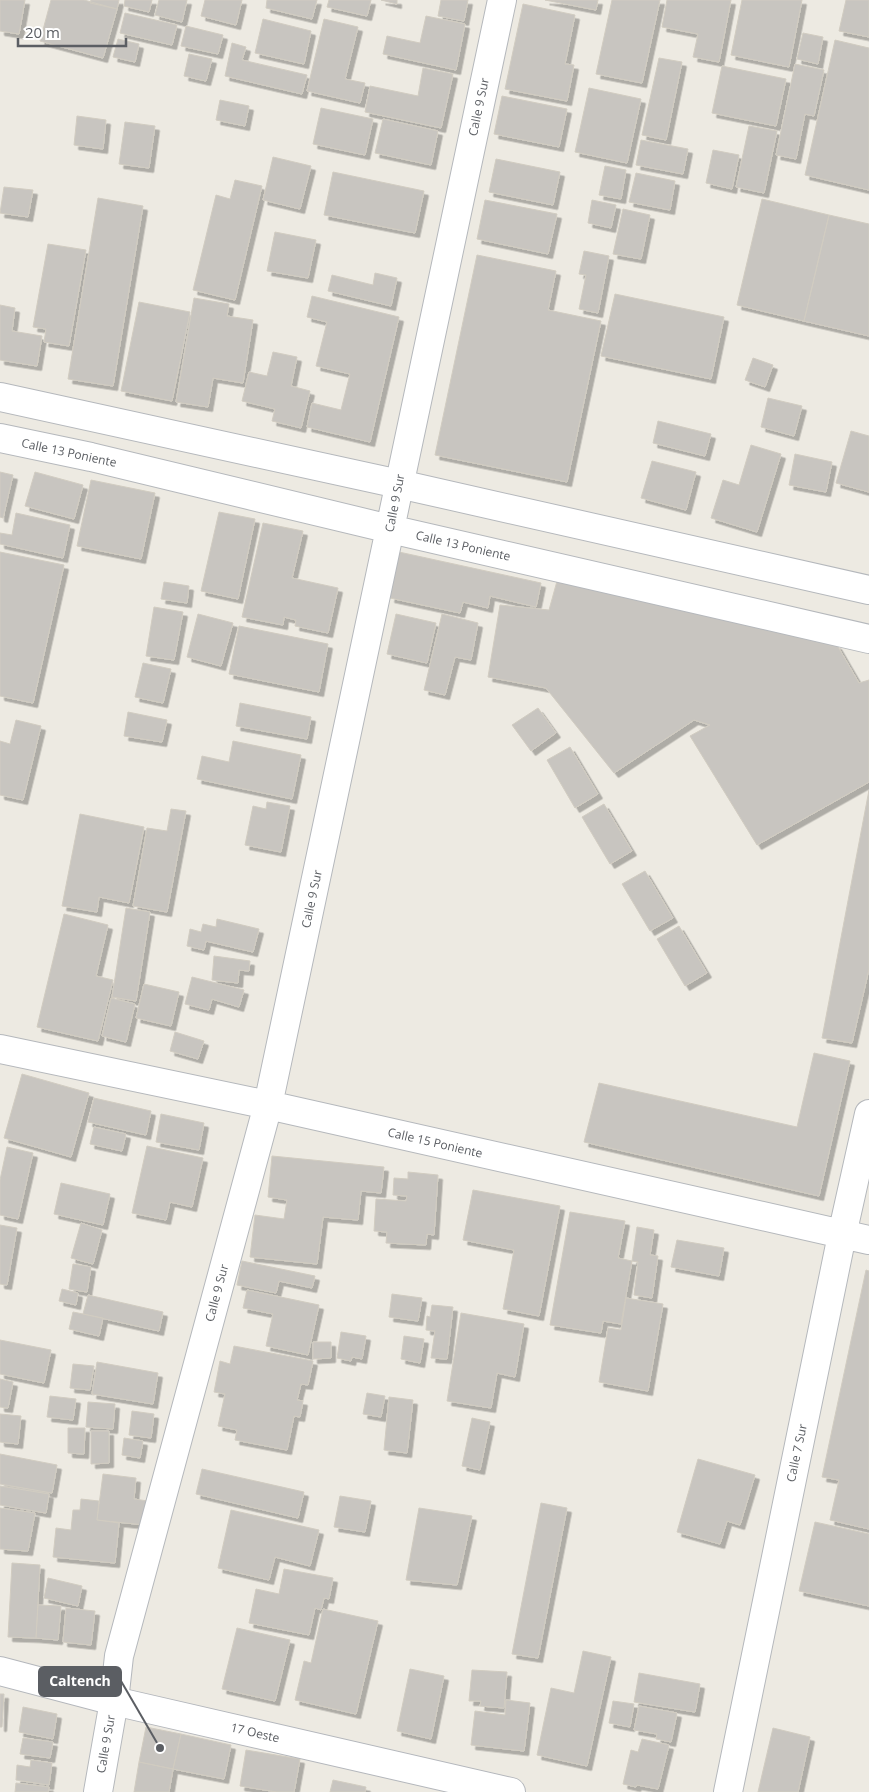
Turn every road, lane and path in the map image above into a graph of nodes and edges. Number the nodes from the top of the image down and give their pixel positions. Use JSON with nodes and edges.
{"nodes":[{"id":1,"x":502,"y":0,"type":"edge"},
{"id":2,"x":0,"y":397,"type":"edge"},
{"id":3,"x":0,"y":438,"type":"edge"},
{"id":4,"x":399,"y":484,"type":"junction"},
{"id":5,"x":390,"y":530,"type":"junction"},
{"id":6,"x":869,"y":590,"type":"edge"},
{"id":7,"x":869,"y":639,"type":"edge"},
{"id":8,"x":0,"y":1049,"type":"edge"},
{"id":9,"x":268,"y":1105,"type":"junction"},
{"id":10,"x":869,"y":1114,"type":"edge"},
{"id":11,"x":842,"y":1235,"type":"junction"},
{"id":12,"x":869,"y":1240,"type":"edge"},
{"id":13,"x":0,"y":1671,"type":"edge"},
{"id":14,"x":114,"y":1701,"type":"junction"},
{"id":15,"x":98,"y":1792,"type":"edge"},
{"id":16,"x":511,"y":1792,"type":"edge"},
{"id":17,"x":728,"y":1792,"type":"edge"}],
"edges":[{"from":1,"to":4,"type":"street","name":"Calle 9 Sur"},
{"from":2,"to":4,"type":"street"},
{"from":3,"to":5,"type":"street","name":"Calle 13 Poniente"},
{"from":4,"to":5,"type":"street","name":"Calle 9 Sur"},
{"from":4,"to":6,"type":"street"},
{"from":5,"to":7,"type":"street","name":"Calle 13 Poniente"},
{"from":5,"to":9,"type":"street","name":"Calle 9 Sur"},
{"from":8,"to":9,"type":"street","name":"Calle 15 Poniente"},
{"from":9,"to":11,"type":"street","name":"Calle 15 Poniente"},
{"from":9,"to":14,"type":"street","name":"Calle 9 Sur"},
{"from":10,"to":11,"type":"street","name":"Calle 7 Sur"},
{"from":11,"to":12,"type":"street","name":"Calle 15 Poniente"},
{"from":11,"to":17,"type":"street","name":"Calle 7 Sur"},
{"from":13,"to":14,"type":"street","name":"17 Oeste"},
{"from":14,"to":15,"type":"street","name":"Calle 9 Sur"},
{"from":14,"to":16,"type":"street","name":"17 Oeste"}]}
